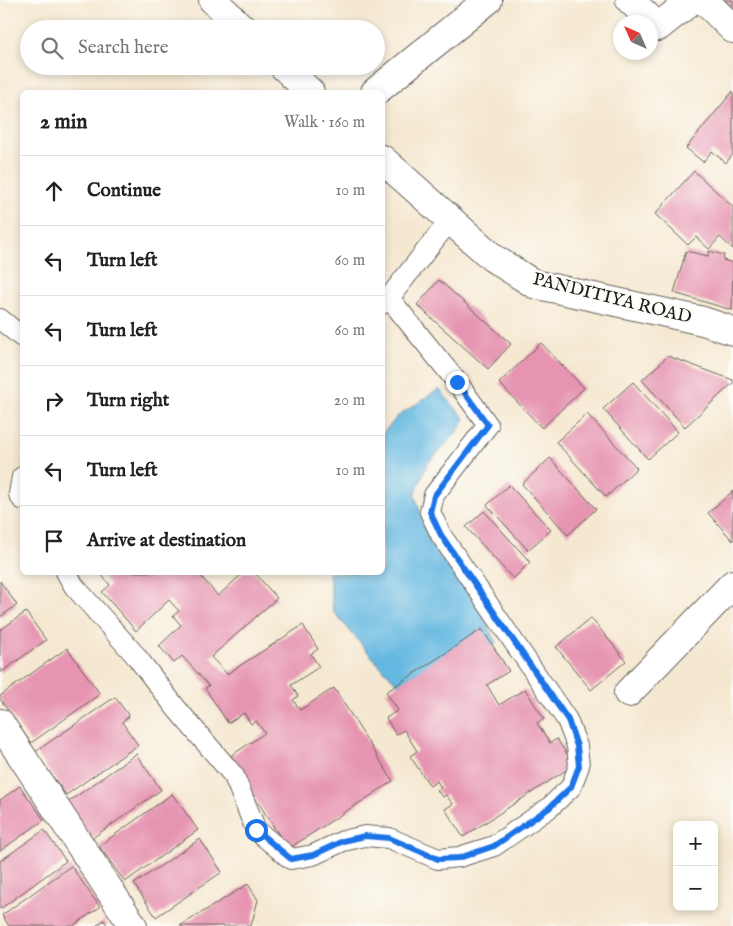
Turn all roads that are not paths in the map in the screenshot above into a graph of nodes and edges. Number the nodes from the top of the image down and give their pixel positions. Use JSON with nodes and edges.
{"nodes":[{"id":1,"x":214,"y":0,"type":"edge"},
{"id":2,"x":488,"y":0,"type":"edge"},
{"id":3,"x":630,"y":0,"type":"edge"},
{"id":4,"x":692,"y":0,"type":"edge"},
{"id":5,"x":704,"y":0,"type":"edge"},
{"id":6,"x":235,"y":20,"type":"edge"},
{"id":7,"x":733,"y":30,"type":"edge"},
{"id":8,"x":292,"y":75,"type":"edge"},
{"id":9,"x":308,"y":90,"type":"edge"},
{"id":10,"x":377,"y":90,"type":"edge"},
{"id":11,"x":385,"y":162,"type":"edge"},
{"id":12,"x":450,"y":220,"type":"junction"},
{"id":13,"x":386,"y":301,"type":"edge"},
{"id":14,"x":0,"y":319,"type":"edge"},
{"id":15,"x":733,"y":331,"type":"edge"},
{"id":16,"x":20,"y":335,"type":"edge"},
{"id":17,"x":68,"y":575,"type":"edge"},
{"id":18,"x":733,"y":584,"type":"edge"},
{"id":19,"x":628,"y":692,"type":"dead end"},
{"id":20,"x":0,"y":723,"type":"edge"},
{"id":21,"x":133,"y":926,"type":"edge"}],
"edges":[{"from":1,"to":6,"type":"street"},
{"from":2,"to":10,"type":"street"},
{"from":3,"to":4,"type":"street"},
{"from":5,"to":7,"type":"street"},
{"from":8,"to":9,"type":"street"},
{"from":11,"to":12,"type":"street","name":"PANDITIYA ROAD"},
{"from":12,"to":13,"type":"lane"},
{"from":12,"to":15,"type":"street","name":"PANDITIYA ROAD"},
{"from":13,"to":17,"type":"lane"},
{"from":14,"to":16,"type":"lane"},
{"from":18,"to":19,"type":"street"},
{"from":20,"to":21,"type":"street"}]}
